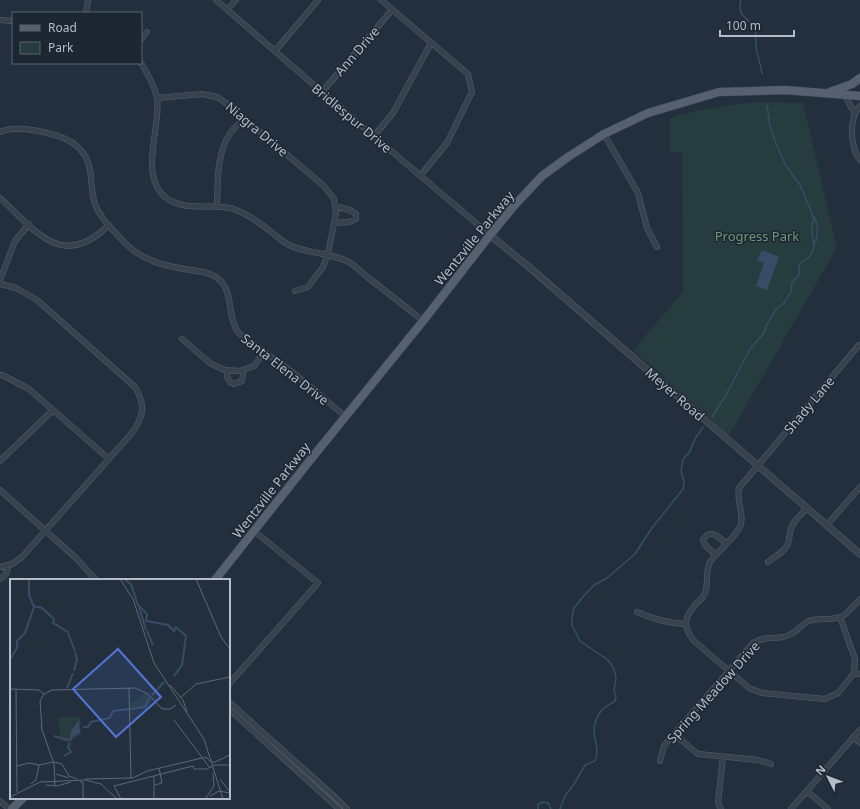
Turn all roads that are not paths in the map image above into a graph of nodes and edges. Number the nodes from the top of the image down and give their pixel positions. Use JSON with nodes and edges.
{"nodes":[{"id":1,"x":88,"y":0,"type":"edge"},
{"id":2,"x":216,"y":0,"type":"edge"},
{"id":3,"x":236,"y":0,"type":"edge"},
{"id":4,"x":318,"y":0,"type":"edge"},
{"id":5,"x":381,"y":0,"type":"edge"},
{"id":6,"x":227,"y":10,"type":"junction"},
{"id":7,"x":392,"y":10,"type":"junction"},
{"id":8,"x":86,"y":12,"type":"edge"},
{"id":9,"x":0,"y":20,"type":"edge"},
{"id":10,"x":12,"y":21,"type":"edge"},
{"id":11,"x":147,"y":32,"type":"dead end"},
{"id":12,"x":142,"y":38,"type":"edge"},
{"id":13,"x":431,"y":43,"type":"junction"},
{"id":14,"x":275,"y":51,"type":"junction"},
{"id":15,"x":142,"y":64,"type":"edge"},
{"id":16,"x":860,"y":78,"type":"edge"},
{"id":17,"x":322,"y":92,"type":"junction"},
{"id":18,"x":826,"y":93,"type":"junction"},
{"id":19,"x":844,"y":94,"type":"junction"},
{"id":20,"x":860,"y":96,"type":"edge"},
{"id":21,"x":157,"y":98,"type":"junction"},
{"id":22,"x":860,"y":106,"type":"edge"},
{"id":23,"x":855,"y":114,"type":"junction"},
{"id":24,"x":244,"y":118,"type":"junction"},
{"id":25,"x":0,"y":132,"type":"edge"},
{"id":26,"x":604,"y":134,"type":"junction"},
{"id":27,"x":374,"y":136,"type":"junction"},
{"id":28,"x":860,"y":160,"type":"edge"},
{"id":29,"x":420,"y":176,"type":"junction"},
{"id":30,"x":0,"y":198,"type":"edge"},
{"id":31,"x":217,"y":206,"type":"junction"},
{"id":32,"x":335,"y":206,"type":"junction"},
{"id":33,"x":334,"y":223,"type":"junction"},
{"id":34,"x":28,"y":224,"type":"junction"},
{"id":35,"x":108,"y":225,"type":"junction"},
{"id":36,"x":490,"y":235,"type":"junction"},
{"id":37,"x":657,"y":247,"type":"dead end"},
{"id":38,"x":328,"y":254,"type":"junction"},
{"id":39,"x":0,"y":280,"type":"edge"},
{"id":40,"x":0,"y":284,"type":"edge"},
{"id":41,"x":295,"y":292,"type":"dead end"},
{"id":42,"x":423,"y":321,"type":"junction"},
{"id":43,"x":182,"y":339,"type":"dead end"},
{"id":44,"x":859,"y":345,"type":"dead end"},
{"id":45,"x":263,"y":353,"type":"junction"},
{"id":46,"x":228,"y":370,"type":"junction"},
{"id":47,"x":243,"y":370,"type":"junction"},
{"id":48,"x":2,"y":375,"type":"dead end"},
{"id":49,"x":53,"y":410,"type":"junction"},
{"id":50,"x":345,"y":416,"type":"junction"},
{"id":51,"x":108,"y":459,"type":"junction"},
{"id":52,"x":0,"y":461,"type":"edge"},
{"id":53,"x":758,"y":466,"type":"junction"},
{"id":54,"x":860,"y":487,"type":"edge"},
{"id":55,"x":0,"y":490,"type":"edge"},
{"id":56,"x":807,"y":508,"type":"junction"},
{"id":57,"x":827,"y":525,"type":"junction"},
{"id":58,"x":45,"y":530,"type":"junction"},
{"id":59,"x":254,"y":531,"type":"junction"},
{"id":60,"x":726,"y":543,"type":"junction"},
{"id":61,"x":860,"y":554,"type":"edge"},
{"id":62,"x":716,"y":556,"type":"junction"},
{"id":63,"x":768,"y":562,"type":"dead end"},
{"id":64,"x":8,"y":566,"type":"junction"},
{"id":65,"x":0,"y":567,"type":"edge"},
{"id":66,"x":0,"y":579,"type":"edge"},
{"id":67,"x":95,"y":579,"type":"edge"},
{"id":68,"x":216,"y":579,"type":"edge"},
{"id":69,"x":860,"y":599,"type":"edge"},
{"id":70,"x":637,"y":612,"type":"dead end"},
{"id":71,"x":840,"y":617,"type":"junction"},
{"id":72,"x":686,"y":624,"type":"junction"},
{"id":73,"x":858,"y":660,"type":"edge"},
{"id":74,"x":728,"y":671,"type":"junction"},
{"id":75,"x":854,"y":673,"type":"junction"},
{"id":76,"x":860,"y":674,"type":"edge"},
{"id":77,"x":230,"y":683,"type":"edge"},
{"id":78,"x":230,"y":703,"type":"edge"},
{"id":79,"x":230,"y":710,"type":"edge"},
{"id":80,"x":860,"y":730,"type":"edge"},
{"id":81,"x":674,"y":734,"type":"junction"},
{"id":82,"x":853,"y":737,"type":"junction"},
{"id":83,"x":860,"y":743,"type":"edge"},
{"id":84,"x":722,"y":757,"type":"junction"},
{"id":85,"x":660,"y":761,"type":"dead end"},
{"id":86,"x":771,"y":764,"type":"dead end"},
{"id":87,"x":807,"y":791,"type":"junction"},
{"id":88,"x":22,"y":799,"type":"edge"},
{"id":89,"x":0,"y":801,"type":"edge"},
{"id":90,"x":9,"y":809,"type":"edge"},
{"id":91,"x":12,"y":809,"type":"edge"},
{"id":92,"x":339,"y":809,"type":"edge"},
{"id":93,"x":347,"y":809,"type":"edge"},
{"id":94,"x":721,"y":809,"type":"edge"},
{"id":95,"x":791,"y":809,"type":"edge"},
{"id":96,"x":828,"y":809,"type":"edge"}],
"edges":[{"from":1,"to":8,"type":"street"},
{"from":2,"to":6,"type":"street","name":"Bridlespur Drive"},
{"from":3,"to":6,"type":"street"},
{"from":4,"to":14,"type":"street"},
{"from":5,"to":7,"type":"street"},
{"from":6,"to":14,"type":"street","name":"Bridlespur Drive"},
{"from":7,"to":13,"type":"street"},
{"from":7,"to":17,"type":"street","name":"Ann Drive"},
{"from":9,"to":10,"type":"street"},
{"from":11,"to":12,"type":"street"},
{"from":13,"to":27,"type":"street"},
{"from":13,"to":29,"type":"street"},
{"from":14,"to":17,"type":"street","name":"Bridlespur Drive"},
{"from":15,"to":21,"type":"street"},
{"from":16,"to":18,"type":"main road"},
{"from":17,"to":27,"type":"street","name":"Bridlespur Drive"},
{"from":18,"to":19,"type":"main road","name":"Wentzville Parkway"},
{"from":18,"to":26,"type":"main road","name":"Wentzville Parkway"},
{"from":19,"to":20,"type":"main road","name":"Wentzville Parkway"},
{"from":19,"to":23,"type":"street"},
{"from":21,"to":24,"type":"street","name":"Niagra Drive"},
{"from":21,"to":31,"type":"street"},
{"from":22,"to":23,"type":"street"},
{"from":23,"to":28,"type":"street"},
{"from":24,"to":31,"type":"street"},
{"from":24,"to":32,"type":"street","name":"Niagra Drive"},
{"from":25,"to":35,"type":"street","name":"Santa Elena Drive"},
{"from":26,"to":36,"type":"main road","name":"Wentzville Parkway"},
{"from":26,"to":37,"type":"street"},
{"from":27,"to":29,"type":"street","name":"Bridlespur Drive"},
{"from":29,"to":36,"type":"street","name":"Bridlespur Drive"},
{"from":30,"to":34,"type":"street"},
{"from":31,"to":38,"type":"street"},
{"from":32,"to":33,"type":"street"},
{"from":32,"to":33,"type":"street"},
{"from":33,"to":38,"type":"street"},
{"from":34,"to":35,"type":"street"},
{"from":34,"to":39,"type":"street"},
{"from":35,"to":45,"type":"street","name":"Santa Elena Drive"},
{"from":36,"to":42,"type":"main road","name":"Wentzville Parkway"},
{"from":36,"to":53,"type":"street","name":"Meyer Road"},
{"from":38,"to":41,"type":"street"},
{"from":38,"to":42,"type":"street"},
{"from":40,"to":51,"type":"street"},
{"from":42,"to":50,"type":"main road","name":"Wentzville Parkway"},
{"from":43,"to":46,"type":"street"},
{"from":44,"to":53,"type":"street","name":"Shady Lane"},
{"from":45,"to":47,"type":"street"},
{"from":45,"to":50,"type":"street","name":"Santa Elena Drive"},
{"from":46,"to":47,"type":"street"},
{"from":46,"to":47,"type":"street"},
{"from":48,"to":49,"type":"street"},
{"from":49,"to":51,"type":"street"},
{"from":49,"to":52,"type":"street"},
{"from":50,"to":59,"type":"main road","name":"Wentzville Parkway"},
{"from":51,"to":58,"type":"street"},
{"from":53,"to":56,"type":"street","name":"Meyer Road"},
{"from":53,"to":60,"type":"street","name":"Shady Lane"},
{"from":54,"to":57,"type":"street"},
{"from":55,"to":58,"type":"street"},
{"from":56,"to":57,"type":"street","name":"Meyer Road"},
{"from":56,"to":63,"type":"street"},
{"from":57,"to":61,"type":"street","name":"Meyer Road"},
{"from":58,"to":64,"type":"street"},
{"from":58,"to":67,"type":"street"},
{"from":59,"to":68,"type":"main road","name":"Wentzville Parkway"},
{"from":59,"to":77,"type":"street"},
{"from":60,"to":62,"type":"street","name":"Shady Lane"},
{"from":60,"to":62,"type":"street"},
{"from":62,"to":72,"type":"street","name":"Shady Lane"},
{"from":64,"to":65,"type":"street"},
{"from":64,"to":66,"type":"street"},
{"from":69,"to":71,"type":"street"},
{"from":70,"to":72,"type":"street"},
{"from":71,"to":73,"type":"street"},
{"from":71,"to":74,"type":"street","name":"Spring Meadow Drive"},
{"from":72,"to":74,"type":"street"},
{"from":73,"to":75,"type":"street"},
{"from":74,"to":75,"type":"street"},
{"from":74,"to":81,"type":"street","name":"Spring Meadow Drive"},
{"from":75,"to":76,"type":"street"},
{"from":78,"to":93,"type":"street"},
{"from":79,"to":92,"type":"street"},
{"from":80,"to":82,"type":"street"},
{"from":81,"to":84,"type":"street"},
{"from":81,"to":85,"type":"street","name":"Spring Meadow Drive"},
{"from":82,"to":83,"type":"street"},
{"from":82,"to":87,"type":"street"},
{"from":84,"to":86,"type":"street"},
{"from":84,"to":94,"type":"street"},
{"from":87,"to":95,"type":"street"},
{"from":87,"to":96,"type":"street"},
{"from":88,"to":91,"type":"main road"},
{"from":89,"to":90,"type":"street"}]}
